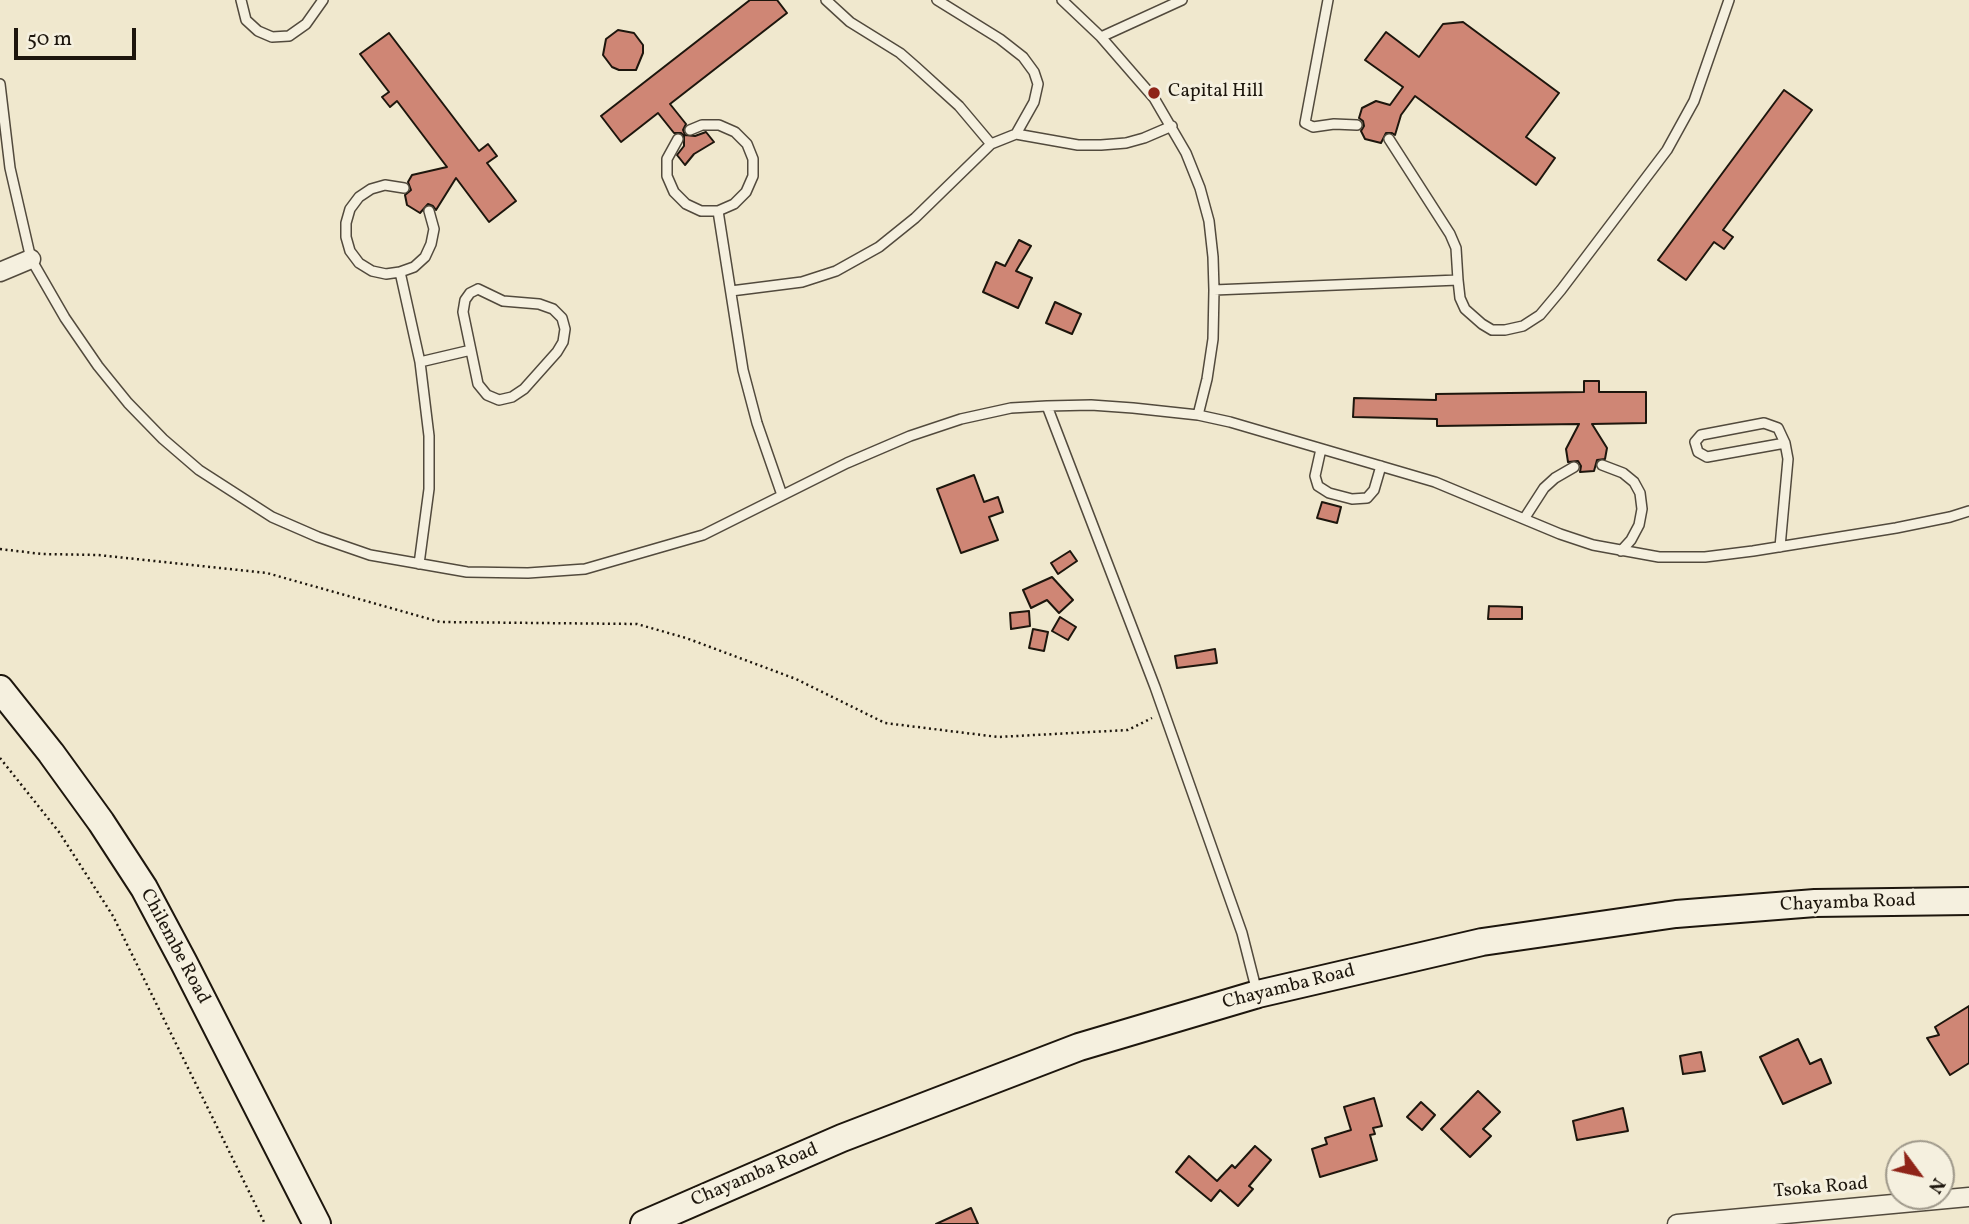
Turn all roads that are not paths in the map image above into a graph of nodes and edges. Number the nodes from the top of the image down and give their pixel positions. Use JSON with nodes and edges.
{"nodes":[{"id":1,"x":241,"y":0,"type":"edge"},
{"id":2,"x":323,"y":0,"type":"edge"},
{"id":3,"x":826,"y":0,"type":"edge"},
{"id":4,"x":937,"y":0,"type":"edge"},
{"id":5,"x":1062,"y":0,"type":"edge"},
{"id":6,"x":1181,"y":0,"type":"edge"},
{"id":7,"x":1328,"y":0,"type":"edge"},
{"id":8,"x":1729,"y":0,"type":"edge"},
{"id":9,"x":1101,"y":37,"type":"junction"},
{"id":10,"x":0,"y":84,"type":"edge"},
{"id":11,"x":1357,"y":125,"type":"dead end"},
{"id":12,"x":1172,"y":126,"type":"junction"},
{"id":13,"x":690,"y":130,"type":"dead end"},
{"id":14,"x":1016,"y":134,"type":"junction"},
{"id":15,"x":678,"y":139,"type":"dead end"},
{"id":16,"x":1389,"y":139,"type":"dead end"},
{"id":17,"x":991,"y":144,"type":"junction"},
{"id":18,"x":404,"y":188,"type":"dead end"},
{"id":19,"x":429,"y":211,"type":"dead end"},
{"id":20,"x":718,"y":211,"type":"junction"},
{"id":21,"x":32,"y":259,"type":"junction"},
{"id":22,"x":0,"y":272,"type":"edge"},
{"id":23,"x":400,"y":272,"type":"junction"},
{"id":24,"x":1458,"y":280,"type":"junction"},
{"id":25,"x":1214,"y":290,"type":"junction"},
{"id":26,"x":731,"y":291,"type":"junction"},
{"id":27,"x":471,"y":350,"type":"junction"},
{"id":28,"x":420,"y":362,"type":"junction"},
{"id":29,"x":1047,"y":406,"type":"junction"},
{"id":30,"x":1198,"y":415,"type":"junction"},
{"id":31,"x":1785,"y":443,"type":"junction"},
{"id":32,"x":1321,"y":449,"type":"junction"},
{"id":33,"x":1602,"y":464,"type":"dead end"},
{"id":34,"x":1381,"y":466,"type":"junction"},
{"id":35,"x":1574,"y":467,"type":"dead end"},
{"id":36,"x":782,"y":495,"type":"junction"},
{"id":37,"x":1969,"y":511,"type":"edge"},
{"id":38,"x":1524,"y":519,"type":"junction"},
{"id":39,"x":1780,"y":547,"type":"junction"},
{"id":40,"x":1621,"y":551,"type":"junction"},
{"id":41,"x":419,"y":564,"type":"junction"},
{"id":42,"x":0,"y":689,"type":"edge"},
{"id":43,"x":1969,"y":901,"type":"edge"},
{"id":44,"x":1258,"y":994,"type":"junction"},
{"id":45,"x":1969,"y":1197,"type":"edge"},
{"id":46,"x":317,"y":1224,"type":"edge"},
{"id":47,"x":644,"y":1224,"type":"edge"},
{"id":48,"x":1677,"y":1224,"type":"edge"}],
"edges":[{"from":1,"to":2,"type":"lane"},
{"from":3,"to":17,"type":"lane"},
{"from":4,"to":14,"type":"lane"},
{"from":5,"to":9,"type":"lane"},
{"from":6,"to":9,"type":"lane"},
{"from":7,"to":11,"type":"lane"},
{"from":8,"to":24,"type":"lane"},
{"from":9,"to":12,"type":"lane"},
{"from":10,"to":21,"type":"lane"},
{"from":12,"to":14,"type":"lane"},
{"from":12,"to":25,"type":"lane"},
{"from":13,"to":20,"type":"lane"},
{"from":14,"to":17,"type":"lane"},
{"from":15,"to":20,"type":"lane"},
{"from":16,"to":24,"type":"lane"},
{"from":17,"to":26,"type":"lane"},
{"from":18,"to":23,"type":"lane"},
{"from":19,"to":23,"type":"lane"},
{"from":20,"to":26,"type":"lane"},
{"from":21,"to":22,"type":"street"},
{"from":21,"to":41,"type":"lane"},
{"from":23,"to":28,"type":"lane"},
{"from":24,"to":25,"type":"lane"},
{"from":25,"to":30,"type":"lane"},
{"from":26,"to":36,"type":"lane"},
{"from":27,"to":27,"type":"lane"},
{"from":27,"to":28,"type":"lane"},
{"from":28,"to":41,"type":"lane"},
{"from":29,"to":30,"type":"lane"},
{"from":29,"to":36,"type":"lane"},
{"from":29,"to":44,"type":"lane"},
{"from":30,"to":32,"type":"lane"},
{"from":31,"to":31,"type":"lane"},
{"from":31,"to":39,"type":"lane"},
{"from":32,"to":34,"type":"lane"},
{"from":32,"to":34,"type":"lane"},
{"from":33,"to":40,"type":"lane"},
{"from":34,"to":38,"type":"lane"},
{"from":35,"to":38,"type":"lane"},
{"from":36,"to":41,"type":"lane"},
{"from":37,"to":39,"type":"lane"},
{"from":38,"to":40,"type":"lane"},
{"from":39,"to":40,"type":"lane"},
{"from":42,"to":46,"type":"main road","name":"Chilembe Road"},
{"from":43,"to":44,"type":"main road","name":"Chayamba Road"},
{"from":44,"to":47,"type":"main road","name":"Chayamba Road"},
{"from":45,"to":48,"type":"street","name":"Tsoka Road"}]}
